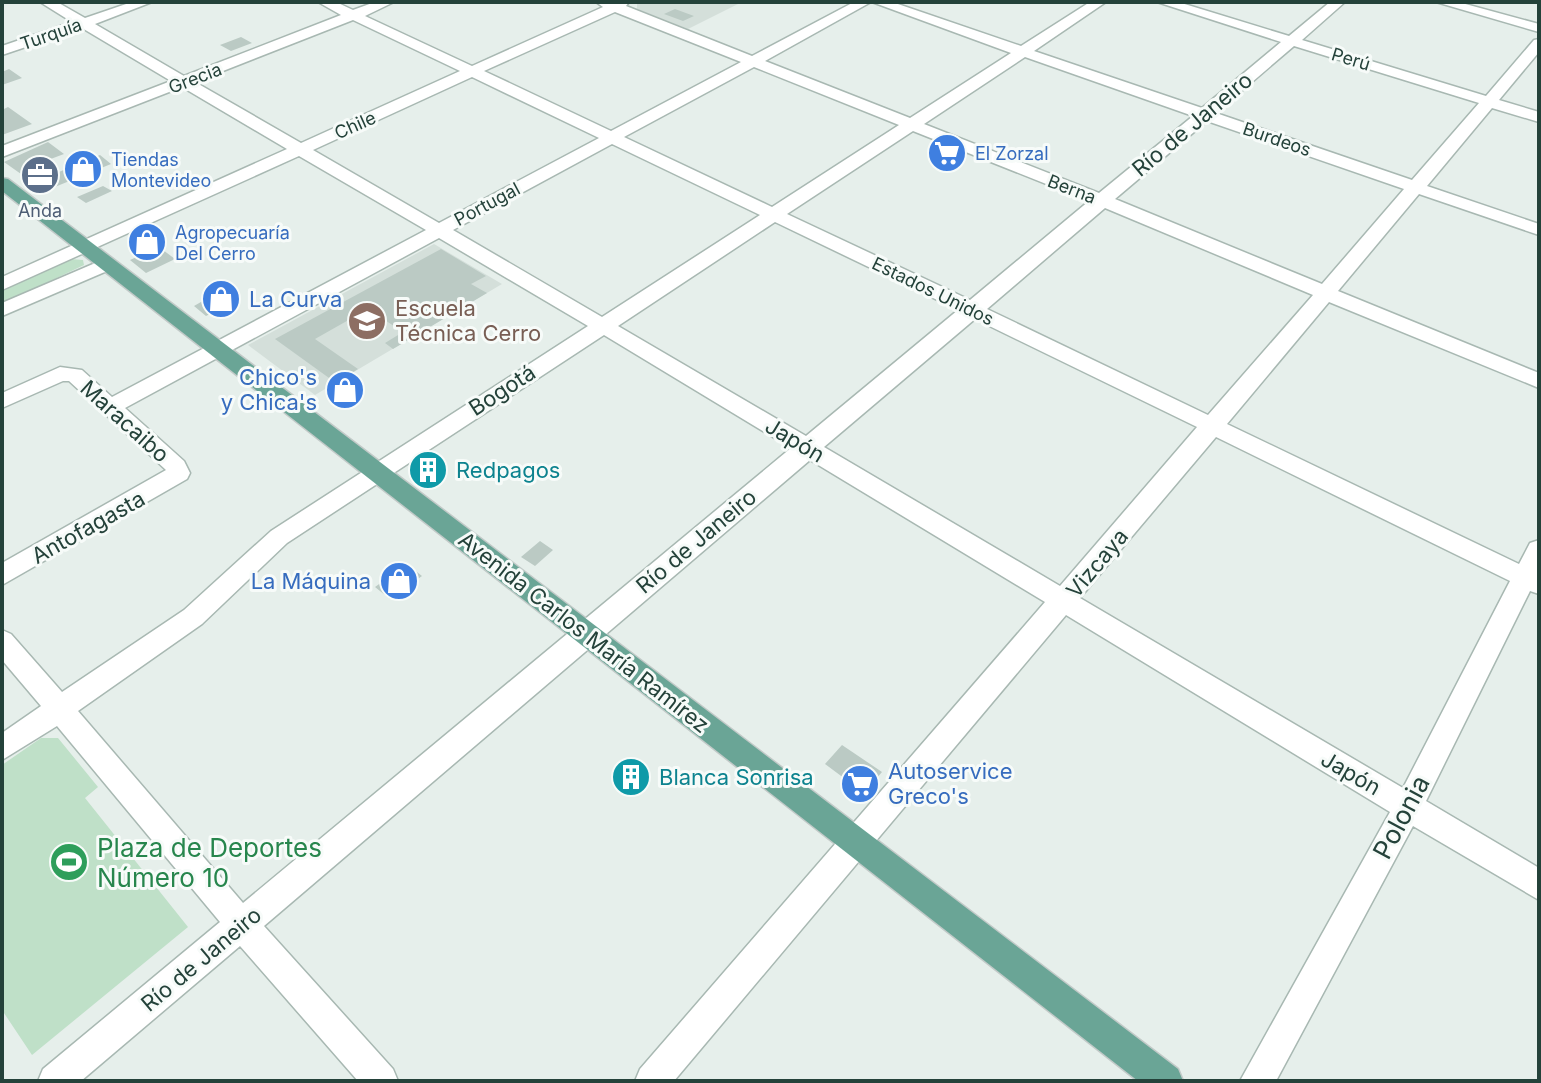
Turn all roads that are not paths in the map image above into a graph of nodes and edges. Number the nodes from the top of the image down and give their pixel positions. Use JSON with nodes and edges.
{"nodes":[{"id":1,"x":47,"y":2,"type":"edge"},
{"id":2,"x":145,"y":2,"type":"edge"},
{"id":3,"x":325,"y":2,"type":"edge"},
{"id":4,"x":387,"y":2,"type":"edge"},
{"id":5,"x":864,"y":2,"type":"edge"},
{"id":6,"x":879,"y":2,"type":"edge"},
{"id":7,"x":1099,"y":2,"type":"edge"},
{"id":8,"x":1164,"y":2,"type":"edge"},
{"id":9,"x":1338,"y":2,"type":"edge"},
{"id":10,"x":1443,"y":2,"type":"edge"},
{"id":11,"x":615,"y":4,"type":"edge"},
{"id":12,"x":353,"y":15,"type":"junction"},
{"id":13,"x":83,"y":23,"type":"junction"},
{"id":14,"x":1539,"y":28,"type":"edge"},
{"id":15,"x":1292,"y":41,"type":"junction"},
{"id":16,"x":1539,"y":43,"type":"edge"},
{"id":17,"x":2,"y":51,"type":"edge"},
{"id":18,"x":1024,"y":52,"type":"junction"},
{"id":19,"x":752,"y":62,"type":"junction"},
{"id":20,"x":471,"y":72,"type":"junction"},
{"id":21,"x":184,"y":82,"type":"junction"},
{"id":22,"x":1489,"y":101,"type":"junction"},
{"id":23,"x":1205,"y":114,"type":"junction"},
{"id":24,"x":1539,"y":117,"type":"edge"},
{"id":25,"x":912,"y":126,"type":"junction"},
{"id":26,"x":609,"y":139,"type":"junction"},
{"id":27,"x":300,"y":149,"type":"junction"},
{"id":28,"x":2,"y":152,"type":"edge"},
{"id":29,"x":2,"y":183,"type":"edge"},
{"id":30,"x":1416,"y":186,"type":"junction"},
{"id":31,"x":1101,"y":200,"type":"junction"},
{"id":32,"x":771,"y":215,"type":"junction"},
{"id":33,"x":1539,"y":230,"type":"edge"},
{"id":34,"x":438,"y":231,"type":"junction"},
{"id":35,"x":83,"y":247,"type":"junction"},
{"id":36,"x":107,"y":264,"type":"junction"},
{"id":37,"x":2,"y":284,"type":"edge"},
{"id":38,"x":1326,"y":292,"type":"junction"},
{"id":39,"x":971,"y":309,"type":"junction"},
{"id":40,"x":2,"y":310,"type":"edge"},
{"id":41,"x":602,"y":325,"type":"junction"},
{"id":42,"x":218,"y":349,"type":"junction"},
{"id":43,"x":1539,"y":381,"type":"edge"},
{"id":44,"x":2,"y":401,"type":"edge"},
{"id":45,"x":110,"y":407,"type":"junction"},
{"id":46,"x":1214,"y":425,"type":"junction"},
{"id":47,"x":808,"y":448,"type":"junction"},
{"id":48,"x":377,"y":472,"type":"junction"},
{"id":49,"x":174,"y":478,"type":"joint"},
{"id":50,"x":1539,"y":549,"type":"edge"},
{"id":51,"x":2,"y":575,"type":"edge"},
{"id":52,"x":1532,"y":581,"type":"edge"},
{"id":53,"x":1065,"y":601,"type":"junction"},
{"id":54,"x":587,"y":634,"type":"junction"},
{"id":55,"x":2,"y":641,"type":"edge"},
{"id":56,"x":62,"y":708,"type":"junction"},
{"id":57,"x":2,"y":748,"type":"edge"},
{"id":58,"x":1408,"y":807,"type":"junction"},
{"id":59,"x":858,"y":844,"type":"junction"},
{"id":60,"x":1539,"y":885,"type":"edge"},
{"id":61,"x":242,"y":925,"type":"junction"},
{"id":62,"x":55,"y":1081,"type":"edge"},
{"id":63,"x":381,"y":1081,"type":"edge"},
{"id":64,"x":652,"y":1081,"type":"edge"},
{"id":65,"x":1166,"y":1081,"type":"edge"},
{"id":66,"x":1257,"y":1081,"type":"edge"}],
"edges":[{"from":1,"to":13,"type":"street","name":"Japón"},
{"from":2,"to":13,"type":"street","name":"Turquía"},
{"from":3,"to":12,"type":"street","name":"Estados Unidos"},
{"from":4,"to":12,"type":"street","name":"Grecia"},
{"from":5,"to":19,"type":"street","name":"Portugal"},
{"from":6,"to":18,"type":"street","name":"Burdeos"},
{"from":7,"to":18,"type":"street","name":"Bogotá"},
{"from":8,"to":15,"type":"street","name":"Perú"},
{"from":9,"to":15,"type":"street","name":"Río de Janeiro"},
{"from":10,"to":14,"type":"street"},
{"from":11,"to":19,"type":"street","name":"Berna"},
{"from":11,"to":20,"type":"street","name":"Chile"},
{"from":12,"to":20,"type":"street","name":"Estados Unidos"},
{"from":12,"to":21,"type":"street","name":"Grecia"},
{"from":13,"to":17,"type":"street","name":"Turquía"},
{"from":13,"to":21,"type":"street","name":"Japón"},
{"from":15,"to":22,"type":"street","name":"Perú"},
{"from":15,"to":23,"type":"street","name":"Río de Janeiro"},
{"from":16,"to":22,"type":"street","name":"Vizcaya"},
{"from":18,"to":23,"type":"street","name":"Burdeos"},
{"from":18,"to":25,"type":"street","name":"Bogotá"},
{"from":19,"to":25,"type":"street","name":"Berna"},
{"from":19,"to":26,"type":"street","name":"Portugal"},
{"from":20,"to":26,"type":"street","name":"Estados Unidos"},
{"from":20,"to":27,"type":"street","name":"Chile"},
{"from":21,"to":27,"type":"street","name":"Japón"},
{"from":21,"to":28,"type":"street","name":"Grecia"},
{"from":22,"to":24,"type":"street","name":"Perú"},
{"from":22,"to":30,"type":"street","name":"Vizcaya"},
{"from":23,"to":30,"type":"street","name":"Burdeos"},
{"from":23,"to":31,"type":"street","name":"Río de Janeiro"},
{"from":25,"to":31,"type":"street","name":"Berna"},
{"from":25,"to":32,"type":"street","name":"Bogotá"},
{"from":26,"to":32,"type":"street","name":"Estados Unidos"},
{"from":26,"to":34,"type":"street","name":"Portugal"},
{"from":27,"to":34,"type":"street","name":"Japón"},
{"from":27,"to":35,"type":"street","name":"Chile"},
{"from":29,"to":35,"type":"main road","name":"Avenida Carlos María Ramírez"},
{"from":30,"to":33,"type":"street","name":"Burdeos"},
{"from":30,"to":38,"type":"street","name":"Vizcaya"},
{"from":31,"to":38,"type":"street","name":"Berna"},
{"from":31,"to":39,"type":"street","name":"Río de Janeiro"},
{"from":32,"to":39,"type":"street","name":"Estados Unidos"},
{"from":32,"to":41,"type":"street","name":"Bogotá"},
{"from":34,"to":41,"type":"street","name":"Japón"},
{"from":34,"to":42,"type":"street","name":"Portugal"},
{"from":35,"to":36,"type":"main road","name":"Avenida Carlos María Ramírez"},
{"from":35,"to":37,"type":"street","name":"Chile"},
{"from":36,"to":40,"type":"street"},
{"from":36,"to":42,"type":"main road","name":"Avenida Carlos María Ramírez"},
{"from":38,"to":43,"type":"street","name":"Berna"},
{"from":38,"to":46,"type":"street","name":"Vizcaya"},
{"from":39,"to":46,"type":"street","name":"Estados Unidos"},
{"from":39,"to":47,"type":"street","name":"Río de Janeiro"},
{"from":41,"to":47,"type":"street","name":"Japón"},
{"from":41,"to":48,"type":"street","name":"Bogotá"},
{"from":42,"to":45,"type":"street","name":"Portugal"},
{"from":42,"to":48,"type":"main road","name":"Avenida Carlos María Ramírez"},
{"from":44,"to":45,"type":"street","name":"Maracaibo"},
{"from":45,"to":49,"type":"street","name":"Maracaibo"},
{"from":46,"to":52,"type":"street","name":"Estados Unidos"},
{"from":46,"to":53,"type":"street","name":"Vizcaya"},
{"from":47,"to":53,"type":"street","name":"Japón"},
{"from":47,"to":54,"type":"street","name":"Río de Janeiro"},
{"from":48,"to":54,"type":"main road","name":"Avenida Carlos María Ramírez"},
{"from":48,"to":56,"type":"street","name":"Bogotá"},
{"from":49,"to":51,"type":"street","name":"Antofagasta"},
{"from":50,"to":52,"type":"street","name":"Polonia"},
{"from":52,"to":58,"type":"street","name":"Polonia"},
{"from":53,"to":58,"type":"street","name":"Japón"},
{"from":53,"to":59,"type":"street","name":"Vizcaya"},
{"from":54,"to":59,"type":"main road","name":"Avenida Carlos María Ramírez"},
{"from":54,"to":61,"type":"street","name":"Río de Janeiro"},
{"from":55,"to":56,"type":"street"},
{"from":56,"to":57,"type":"street","name":"Bogotá"},
{"from":56,"to":61,"type":"street"},
{"from":58,"to":60,"type":"street","name":"Japón"},
{"from":58,"to":66,"type":"street","name":"Polonia"},
{"from":59,"to":64,"type":"street","name":"Vizcaya"},
{"from":59,"to":65,"type":"main road","name":"Avenida Carlos María Ramírez"},
{"from":61,"to":62,"type":"street","name":"Río de Janeiro"},
{"from":61,"to":63,"type":"street"}]}
